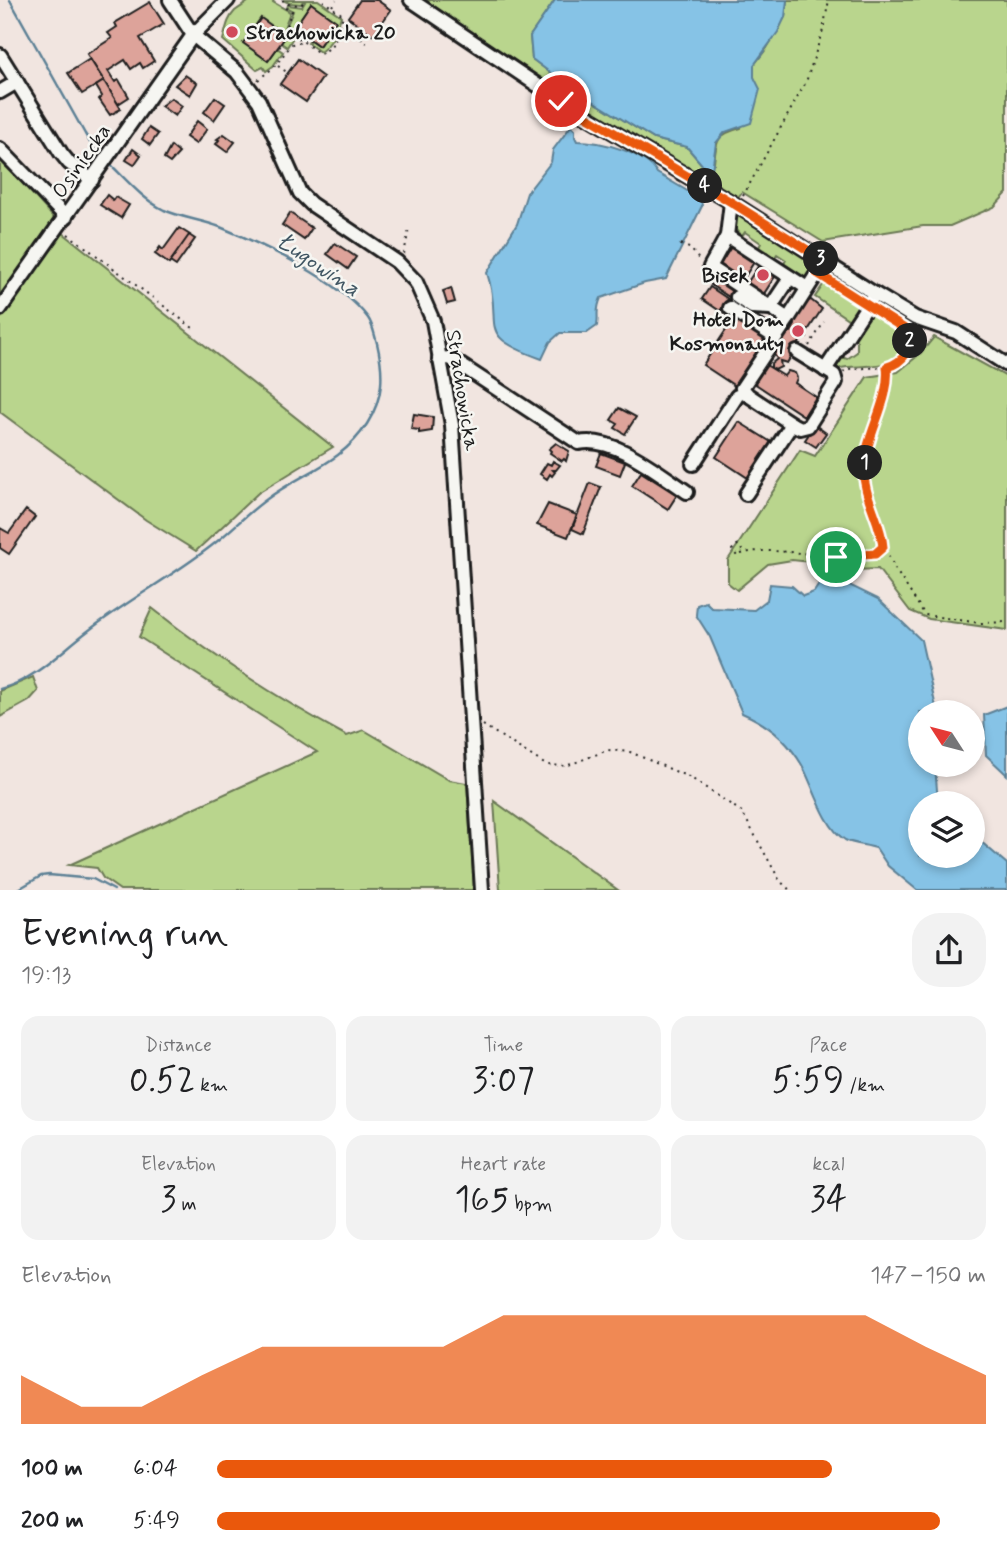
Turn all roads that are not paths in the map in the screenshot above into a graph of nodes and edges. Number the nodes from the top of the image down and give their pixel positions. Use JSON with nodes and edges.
{"nodes":[{"id":1,"x":170,"y":0,"type":"edge"},
{"id":2,"x":228,"y":0,"type":"edge"},
{"id":3,"x":411,"y":0,"type":"edge"},
{"id":4,"x":193,"y":35,"type":"junction"},
{"id":5,"x":0,"y":55,"type":"edge"},
{"id":6,"x":17,"y":82,"type":"junction"},
{"id":7,"x":0,"y":92,"type":"edge"},
{"id":8,"x":0,"y":149,"type":"edge"},
{"id":9,"x":92,"y":180,"type":"junction"},
{"id":10,"x":734,"y":204,"type":"junction"},
{"id":11,"x":63,"y":221,"type":"junction"},
{"id":12,"x":727,"y":236,"type":"junction"},
{"id":13,"x":825,"y":261,"type":"junction"},
{"id":14,"x":790,"y":278,"type":"junction"},
{"id":15,"x":807,"y":288,"type":"junction"},
{"id":16,"x":875,"y":294,"type":"junction"},
{"id":17,"x":770,"y":308,"type":"junction"},
{"id":18,"x":0,"y":309,"type":"edge"},
{"id":19,"x":788,"y":319,"type":"junction"},
{"id":20,"x":775,"y":338,"type":"junction"},
{"id":21,"x":800,"y":354,"type":"road end"},
{"id":22,"x":439,"y":359,"type":"junction"},
{"id":23,"x":1007,"y":365,"type":"edge"},
{"id":24,"x":830,"y":373,"type":"junction"},
{"id":25,"x":737,"y":396,"type":"dead end"},
{"id":26,"x":792,"y":424,"type":"junction"},
{"id":27,"x":693,"y":464,"type":"dead end"},
{"id":28,"x":687,"y":492,"type":"dead end"},
{"id":29,"x":746,"y":494,"type":"dead end"},
{"id":30,"x":482,"y":890,"type":"edge"}],
"edges":[{"from":1,"to":4,"type":"street","name":"Strachowicka"},
{"from":2,"to":4,"type":"street","name":"Osiniecka"},
{"from":3,"to":10,"type":"street"},
{"from":4,"to":9,"type":"street","name":"Osiniecka"},
{"from":4,"to":22,"type":"street","name":"Strachowicka"},
{"from":5,"to":6,"type":"street"},
{"from":6,"to":7,"type":"street"},
{"from":6,"to":9,"type":"street"},
{"from":8,"to":11,"type":"street"},
{"from":9,"to":11,"type":"street","name":"Osiniecka"},
{"from":10,"to":12,"type":"street"},
{"from":10,"to":13,"type":"street"},
{"from":11,"to":18,"type":"street","name":"Osiniecka"},
{"from":12,"to":14,"type":"street"},
{"from":12,"to":17,"type":"street"},
{"from":13,"to":15,"type":"street"},
{"from":13,"to":16,"type":"street"},
{"from":14,"to":15,"type":"street"},
{"from":14,"to":17,"type":"street"},
{"from":15,"to":19,"type":"street"},
{"from":16,"to":23,"type":"street"},
{"from":16,"to":24,"type":"street"},
{"from":17,"to":19,"type":"street"},
{"from":17,"to":20,"type":"street"},
{"from":19,"to":20,"type":"street"},
{"from":20,"to":26,"type":"street"},
{"from":21,"to":24,"type":"street"},
{"from":22,"to":28,"type":"street"},
{"from":22,"to":30,"type":"street","name":"Strachowicka"},
{"from":24,"to":26,"type":"street"},
{"from":25,"to":27,"type":"street"},
{"from":26,"to":29,"type":"street"}]}
